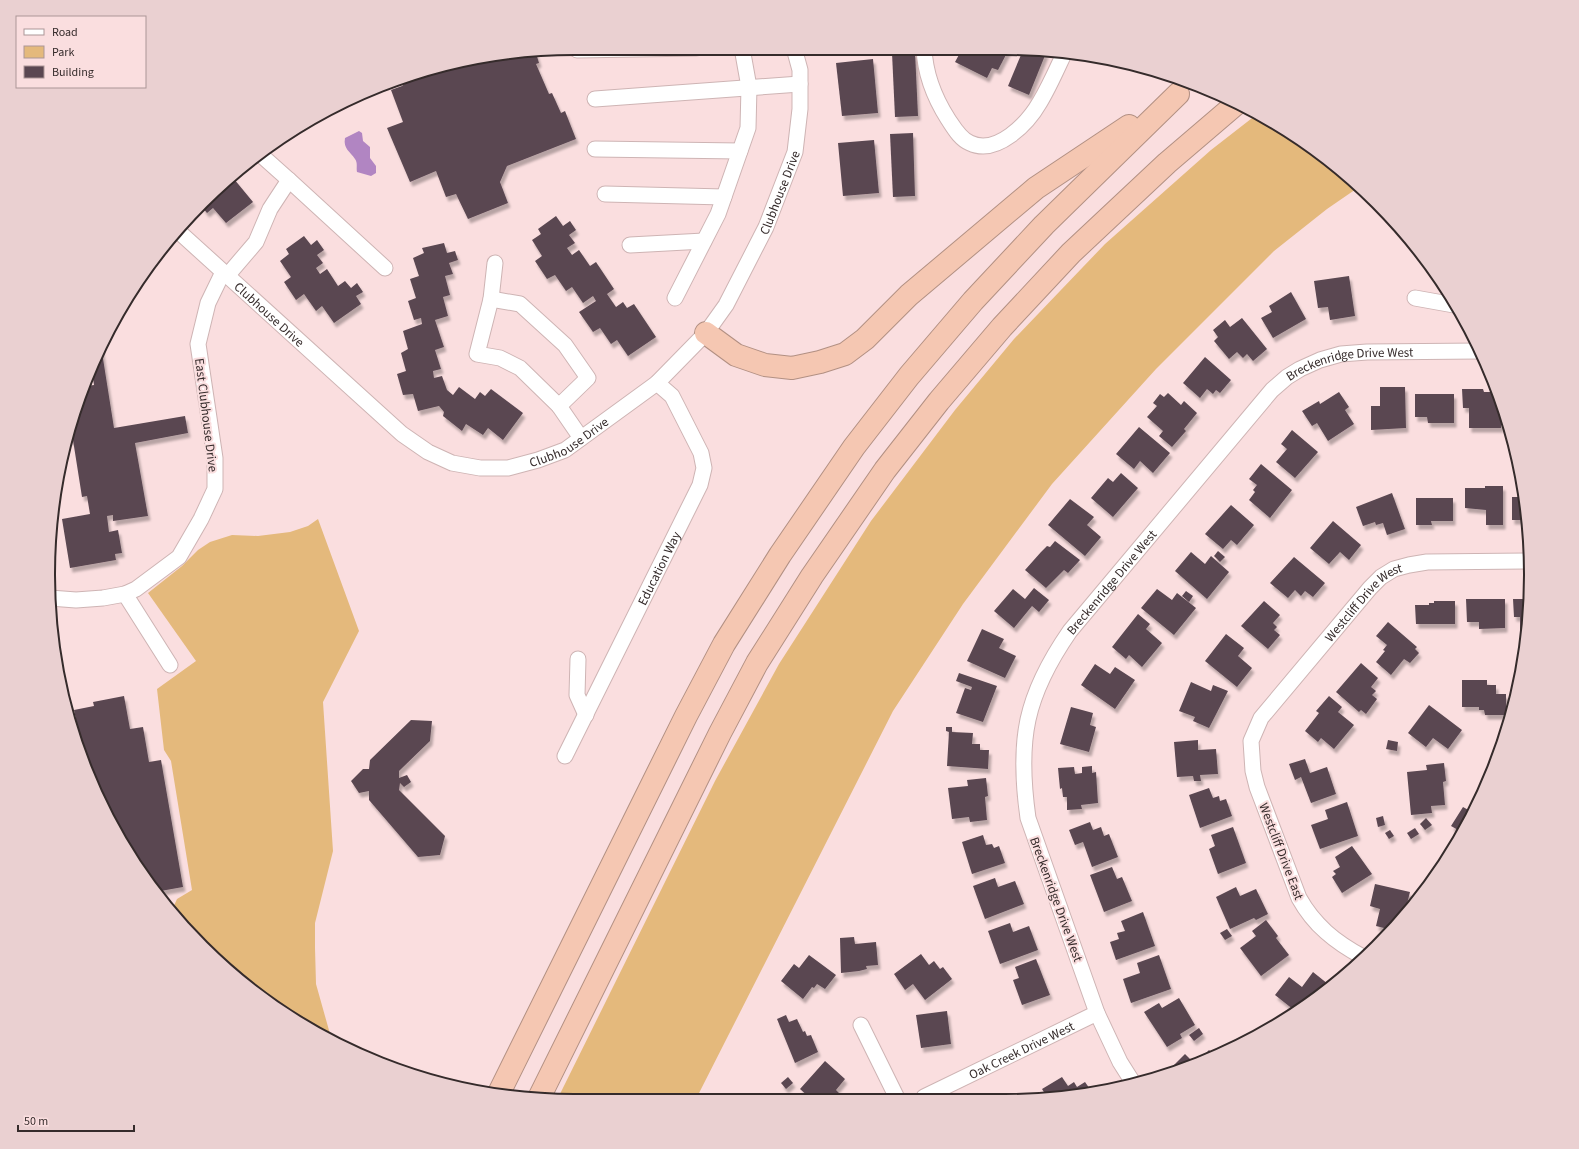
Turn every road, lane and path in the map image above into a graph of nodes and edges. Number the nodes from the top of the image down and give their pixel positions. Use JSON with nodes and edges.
{"nodes":[{"id":1,"x":743,"y":55,"type":"edge"},
{"id":2,"x":796,"y":55,"type":"edge"},
{"id":3,"x":925,"y":55,"type":"edge"},
{"id":4,"x":1062,"y":58,"type":"edge"},
{"id":5,"x":800,"y":84,"type":"junction"},
{"id":6,"x":749,"y":87,"type":"junction"},
{"id":7,"x":1185,"y":89,"type":"edge"},
{"id":8,"x":595,"y":99,"type":"dead end"},
{"id":9,"x":1231,"y":108,"type":"edge"},
{"id":10,"x":595,"y":150,"type":"dead end"},
{"id":11,"x":740,"y":152,"type":"junction"},
{"id":12,"x":264,"y":158,"type":"edge"},
{"id":13,"x":289,"y":180,"type":"junction"},
{"id":14,"x":606,"y":194,"type":"dead end"},
{"id":15,"x":724,"y":197,"type":"junction"},
{"id":16,"x":182,"y":234,"type":"edge"},
{"id":17,"x":704,"y":241,"type":"junction"},
{"id":18,"x":630,"y":245,"type":"dead end"},
{"id":19,"x":495,"y":263,"type":"dead end"},
{"id":20,"x":385,"y":268,"type":"dead end"},
{"id":21,"x":225,"y":274,"type":"junction"},
{"id":22,"x":675,"y":298,"type":"dead end"},
{"id":23,"x":1415,"y":298,"type":"dead end"},
{"id":24,"x":491,"y":299,"type":"junction"},
{"id":25,"x":1447,"y":304,"type":"edge"},
{"id":26,"x":706,"y":333,"type":"junction"},
{"id":27,"x":1473,"y":351,"type":"edge"},
{"id":28,"x":657,"y":383,"type":"junction"},
{"id":29,"x":559,"y":406,"type":"junction"},
{"id":30,"x":581,"y":438,"type":"junction"},
{"id":31,"x":1524,"y":561,"type":"edge"},
{"id":32,"x":125,"y":594,"type":"junction"},
{"id":33,"x":56,"y":598,"type":"edge"},
{"id":34,"x":578,"y":659,"type":"dead end"},
{"id":35,"x":170,"y":665,"type":"dead end"},
{"id":36,"x":586,"y":715,"type":"junction"},
{"id":37,"x":1251,"y":741,"type":"joint"},
{"id":38,"x":565,"y":756,"type":"dead end"},
{"id":39,"x":1359,"y":954,"type":"edge"},
{"id":40,"x":1097,"y":1013,"type":"junction"},
{"id":41,"x":861,"y":1025,"type":"dead end"},
{"id":42,"x":1130,"y":1078,"type":"edge"},
{"id":43,"x":501,"y":1089,"type":"edge"},
{"id":44,"x":541,"y":1093,"type":"edge"},
{"id":45,"x":895,"y":1094,"type":"edge"},
{"id":46,"x":930,"y":1094,"type":"edge"}],
"edges":[{"from":1,"to":6,"type":"street"},
{"from":2,"to":5,"type":"street","name":"Clubhouse Drive"},
{"from":3,"to":4,"type":"street"},
{"from":5,"to":6,"type":"street"},
{"from":5,"to":26,"type":"street","name":"Clubhouse Drive"},
{"from":6,"to":8,"type":"street"},
{"from":6,"to":11,"type":"street"},
{"from":7,"to":26,"type":"highway"},
{"from":7,"to":43,"type":"highway"},
{"from":9,"to":44,"type":"highway"},
{"from":10,"to":11,"type":"street"},
{"from":11,"to":15,"type":"street"},
{"from":12,"to":13,"type":"street"},
{"from":13,"to":20,"type":"street"},
{"from":13,"to":21,"type":"street","name":"East Clubhouse Drive"},
{"from":14,"to":15,"type":"street"},
{"from":15,"to":17,"type":"street"},
{"from":16,"to":21,"type":"street","name":"Clubhouse Drive"},
{"from":17,"to":18,"type":"street"},
{"from":17,"to":22,"type":"street"},
{"from":19,"to":24,"type":"street"},
{"from":21,"to":30,"type":"street","name":"Clubhouse Drive"},
{"from":21,"to":32,"type":"street","name":"East Clubhouse Drive"},
{"from":23,"to":25,"type":"street"},
{"from":24,"to":29,"type":"street"},
{"from":24,"to":29,"type":"street"},
{"from":26,"to":28,"type":"street","name":"Clubhouse Drive"},
{"from":27,"to":40,"type":"street","name":"Breckenridge Drive West"},
{"from":28,"to":30,"type":"street","name":"Clubhouse Drive"},
{"from":28,"to":36,"type":"street","name":"Education Way"},
{"from":29,"to":30,"type":"street"},
{"from":31,"to":37,"type":"street","name":"Westcliff Drive West"},
{"from":32,"to":33,"type":"street","name":"East Clubhouse Drive"},
{"from":32,"to":35,"type":"street"},
{"from":34,"to":36,"type":"street"},
{"from":36,"to":38,"type":"street","name":"Education Way"},
{"from":37,"to":39,"type":"street","name":"Westcliff Drive East"},
{"from":40,"to":42,"type":"street","name":"Breckenridge Drive West"},
{"from":40,"to":46,"type":"street","name":"Oak Creek Drive West"},
{"from":41,"to":45,"type":"street"}]}
